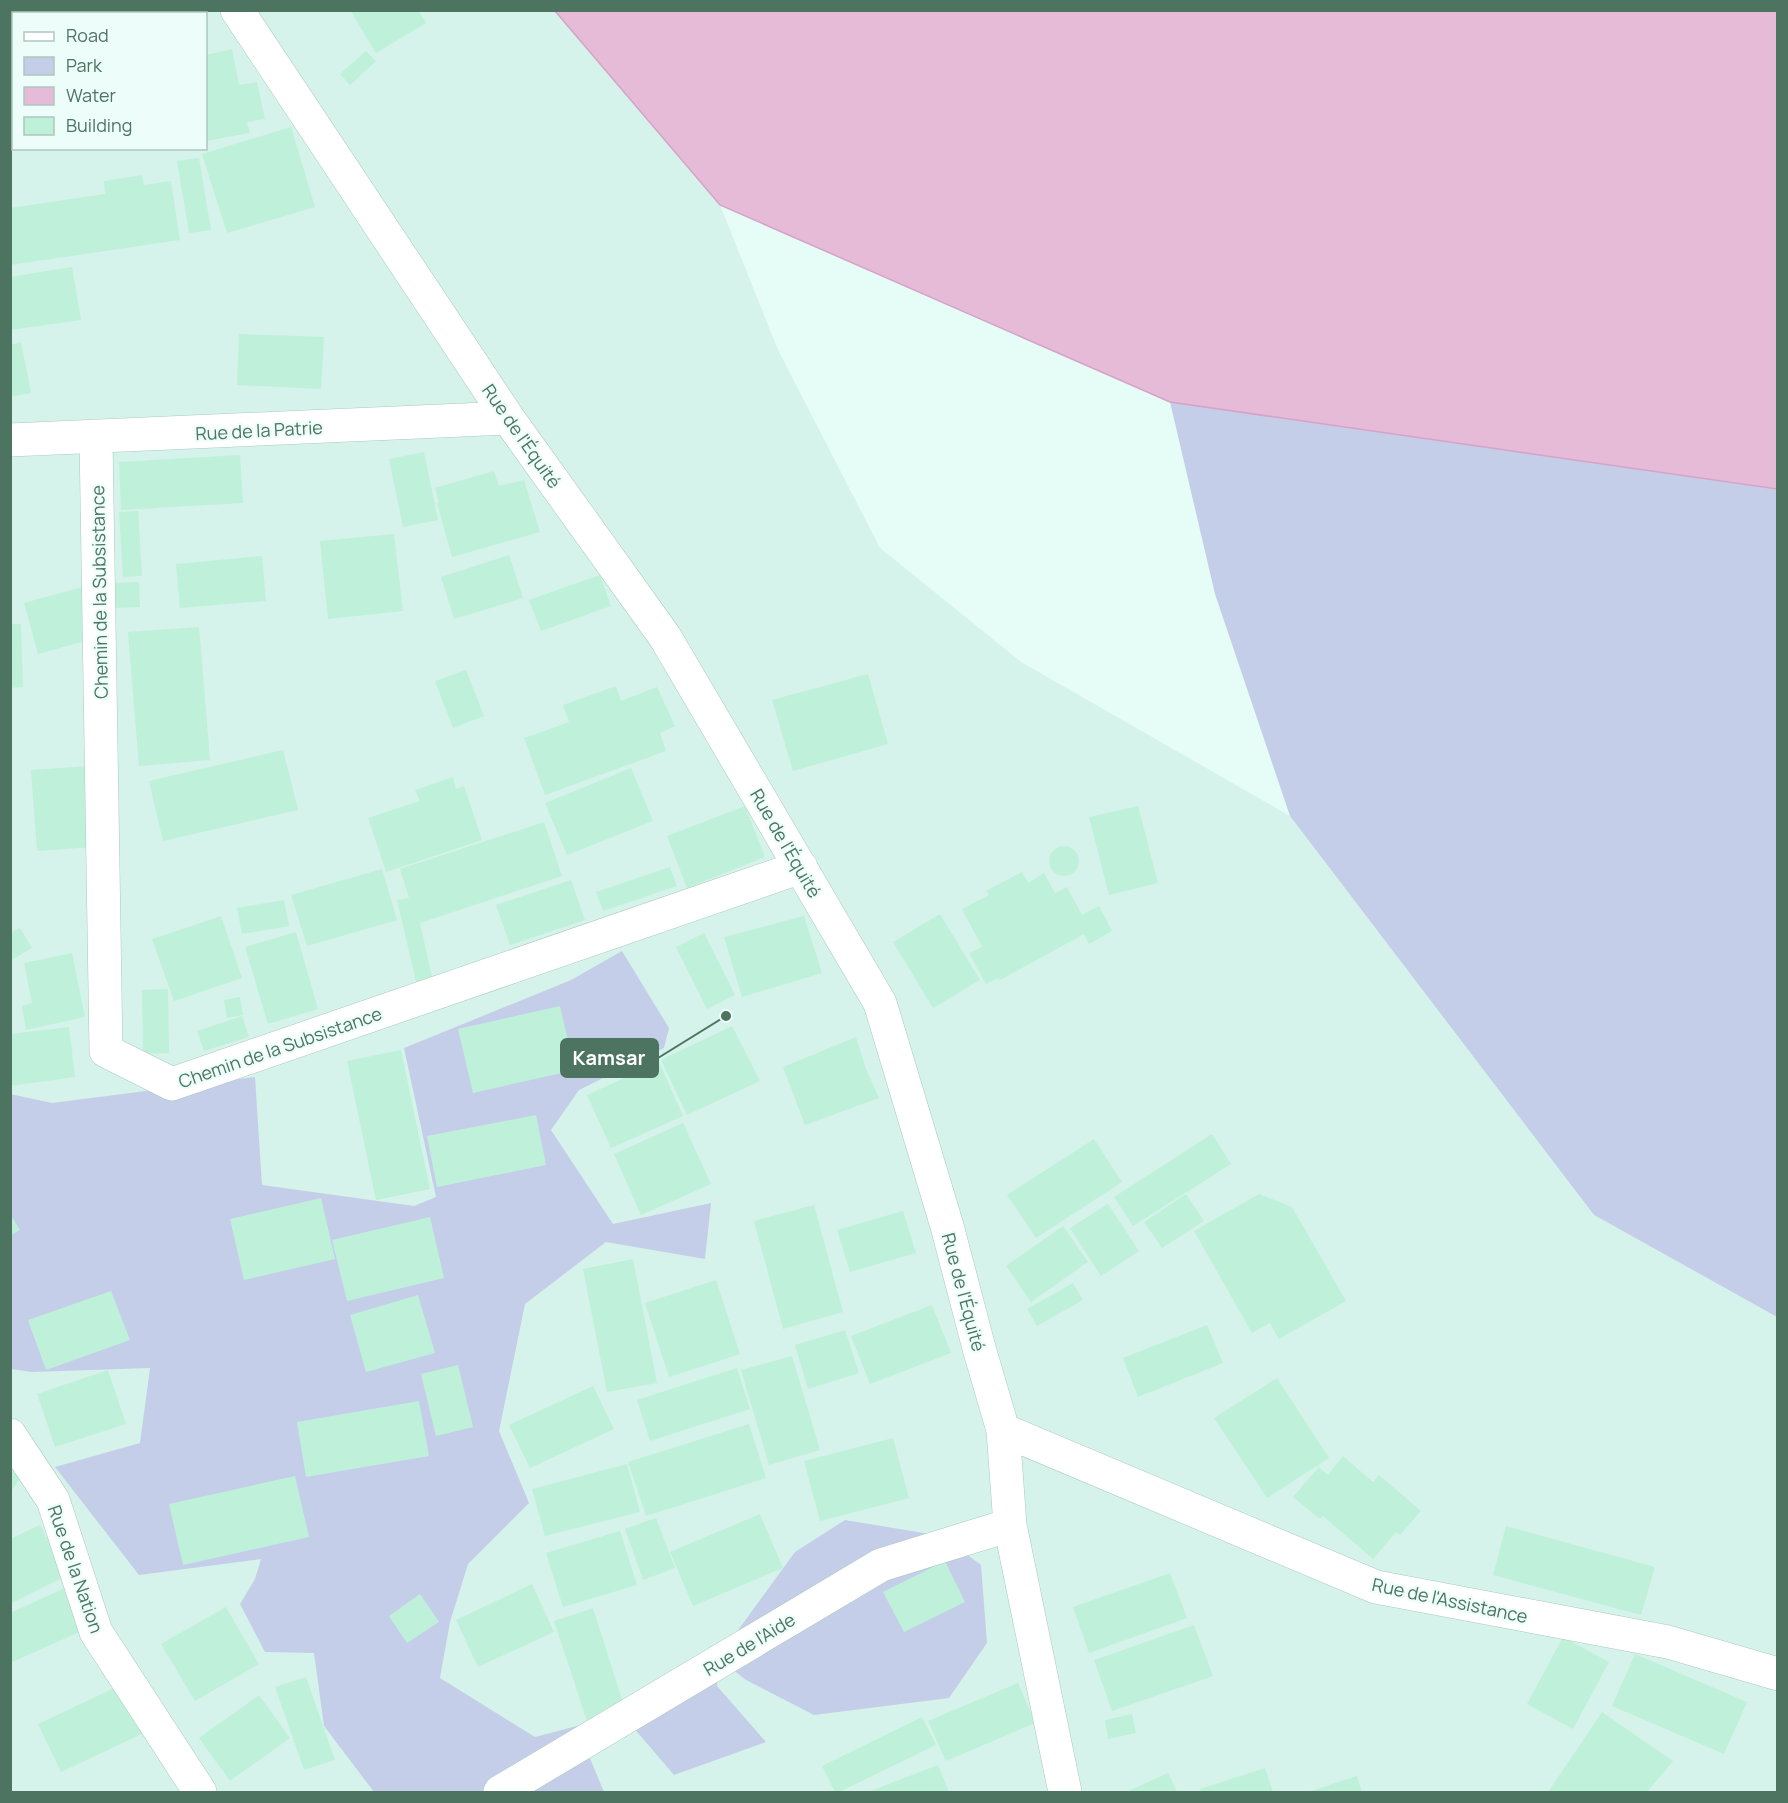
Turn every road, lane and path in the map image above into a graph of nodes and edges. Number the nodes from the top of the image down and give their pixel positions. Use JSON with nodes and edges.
{"nodes":[{"id":1,"x":237,"y":10,"type":"edge"},
{"id":2,"x":508,"y":418,"type":"junction"},
{"id":3,"x":96,"y":438,"type":"junction"},
{"id":4,"x":10,"y":440,"type":"edge"},
{"id":5,"x":801,"y":867,"type":"junction"},
{"id":6,"x":1003,"y":1430,"type":"junction"},
{"id":7,"x":10,"y":1435,"type":"edge"},
{"id":8,"x":1010,"y":1525,"type":"junction"},
{"id":9,"x":1778,"y":1674,"type":"edge"},
{"id":10,"x":200,"y":1792,"type":"edge"},
{"id":11,"x":500,"y":1792,"type":"edge"},
{"id":12,"x":1065,"y":1792,"type":"edge"}],
"edges":[{"from":1,"to":2,"type":"street","name":"Rue de l'Équité"},
{"from":2,"to":3,"type":"street","name":"Rue de la Patrie"},
{"from":2,"to":5,"type":"street","name":"Rue de l'Équité"},
{"from":3,"to":4,"type":"street","name":"Rue de la Patrie"},
{"from":3,"to":5,"type":"street","name":"Chemin de la Subsistance"},
{"from":5,"to":6,"type":"street","name":"Rue de l'Équité"},
{"from":6,"to":8,"type":"street","name":"Rue de l'Équité"},
{"from":6,"to":9,"type":"street","name":"Rue de l'Assistance"},
{"from":7,"to":10,"type":"street","name":"Rue de la Nation"},
{"from":8,"to":11,"type":"street","name":"Rue de l'Aide"},
{"from":8,"to":12,"type":"street","name":"Rue de l'Équité"}]}
